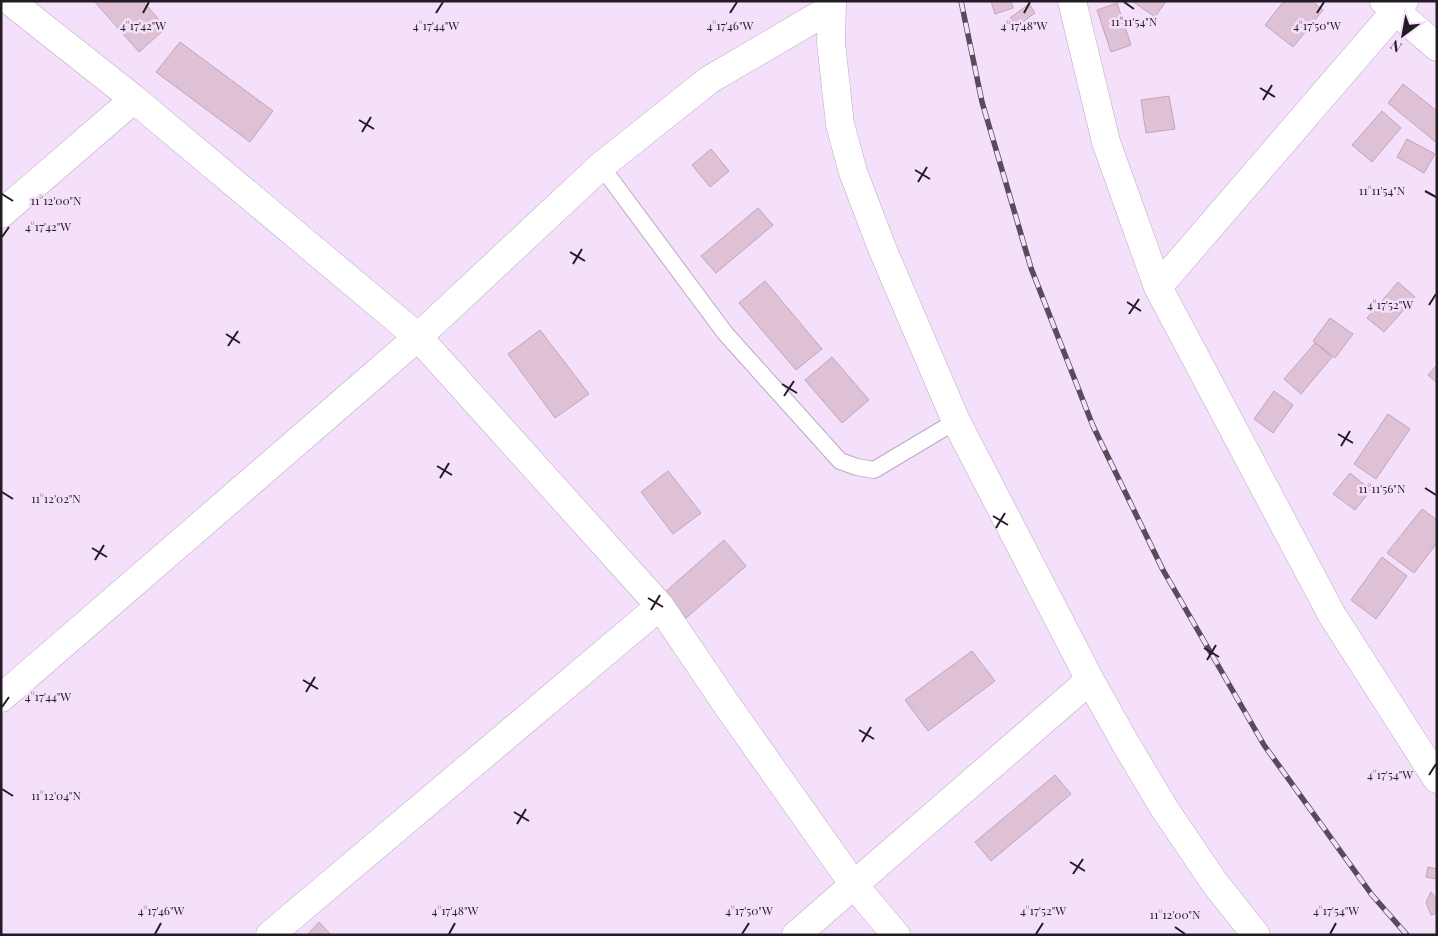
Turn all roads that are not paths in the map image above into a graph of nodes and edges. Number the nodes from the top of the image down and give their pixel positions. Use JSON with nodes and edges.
{"nodes":[{"id":1,"x":10,"y":1,"type":"edge"},
{"id":2,"x":1072,"y":1,"type":"edge"},
{"id":3,"x":832,"y":5,"type":"edge"},
{"id":4,"x":1395,"y":5,"type":"edge"},
{"id":5,"x":1437,"y":47,"type":"edge"},
{"id":6,"x":134,"y":99,"type":"junction"},
{"id":7,"x":601,"y":166,"type":"junction"},
{"id":8,"x":1,"y":214,"type":"edge"},
{"id":9,"x":1158,"y":287,"type":"junction"},
{"id":10,"x":418,"y":336,"type":"junction"},
{"id":11,"x":956,"y":421,"type":"junction"},
{"id":12,"x":660,"y":606,"type":"junction"},
{"id":13,"x":1090,"y":680,"type":"junction"},
{"id":14,"x":1,"y":698,"type":"edge"},
{"id":15,"x":1436,"y":775,"type":"edge"},
{"id":16,"x":854,"y":885,"type":"junction"},
{"id":17,"x":270,"y":935,"type":"edge"},
{"id":18,"x":796,"y":935,"type":"edge"},
{"id":19,"x":896,"y":935,"type":"edge"},
{"id":20,"x":1256,"y":935,"type":"edge"}],
"edges":[{"from":1,"to":6,"type":"street"},
{"from":2,"to":9,"type":"street"},
{"from":3,"to":7,"type":"street"},
{"from":3,"to":11,"type":"street"},
{"from":4,"to":5,"type":"street"},
{"from":4,"to":9,"type":"street"},
{"from":6,"to":8,"type":"street"},
{"from":6,"to":10,"type":"street"},
{"from":7,"to":10,"type":"street"},
{"from":7,"to":11,"type":"lane"},
{"from":9,"to":15,"type":"street"},
{"from":10,"to":12,"type":"street"},
{"from":10,"to":14,"type":"street"},
{"from":11,"to":13,"type":"street"},
{"from":12,"to":16,"type":"street"},
{"from":12,"to":17,"type":"street"},
{"from":13,"to":16,"type":"street"},
{"from":13,"to":20,"type":"street"},
{"from":16,"to":18,"type":"street"},
{"from":16,"to":19,"type":"street"}]}
